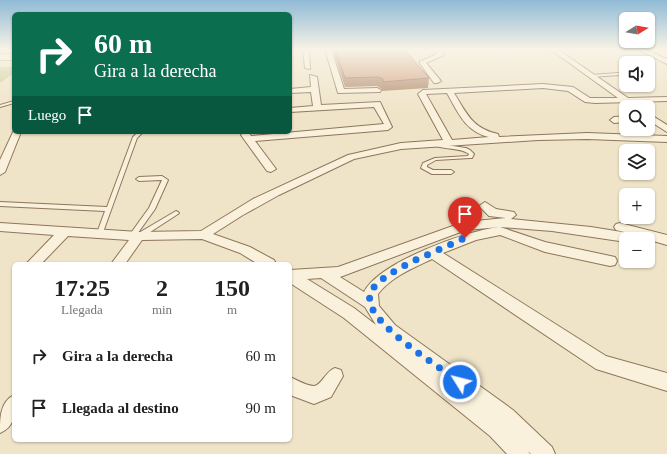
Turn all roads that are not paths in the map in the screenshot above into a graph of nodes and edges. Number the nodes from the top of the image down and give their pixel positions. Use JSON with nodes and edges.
{"nodes":[{"id":1,"x":335,"y":70,"type":"edge"},
{"id":2,"x":428,"y":70,"type":"edge"},
{"id":3,"x":584,"y":70,"type":"edge"},
{"id":4,"x":619,"y":74,"type":"edge"},
{"id":5,"x":592,"y":76,"type":"junction"},
{"id":6,"x":313,"y":77,"type":"dead end"},
{"id":7,"x":437,"y":81,"type":"dead end"},
{"id":8,"x":315,"y":89,"type":"junction"},
{"id":9,"x":377,"y":90,"type":"dead end"},
{"id":10,"x":449,"y":90,"type":"junction"},
{"id":11,"x":292,"y":91,"type":"edge"},
{"id":12,"x":667,"y":99,"type":"edge"},
{"id":13,"x":619,"y":100,"type":"edge"},
{"id":14,"x":626,"y":100,"type":"joint"},
{"id":15,"x":12,"y":103,"type":"edge"},
{"id":16,"x":0,"y":106,"type":"edge"},
{"id":17,"x":318,"y":109,"type":"junction"},
{"id":18,"x":292,"y":110,"type":"edge"},
{"id":19,"x":655,"y":118,"type":"edge"},
{"id":20,"x":667,"y":119,"type":"edge"},
{"id":21,"x":614,"y":120,"type":"dead end"},
{"id":22,"x":619,"y":120,"type":"edge"},
{"id":23,"x":655,"y":122,"type":"edge"},
{"id":24,"x":667,"y":129,"type":"edge"},
{"id":25,"x":292,"y":133,"type":"edge"},
{"id":26,"x":16,"y":134,"type":"edge"},
{"id":27,"x":139,"y":134,"type":"edge"},
{"id":28,"x":266,"y":134,"type":"edge"},
{"id":29,"x":246,"y":135,"type":"edge"},
{"id":30,"x":508,"y":139,"type":"junction"},
{"id":31,"x":667,"y":139,"type":"edge"},
{"id":32,"x":449,"y":143,"type":"junction"},
{"id":33,"x":435,"y":144,"type":"junction"},
{"id":34,"x":271,"y":169,"type":"dead end"},
{"id":35,"x":0,"y":172,"type":"edge"},
{"id":36,"x":451,"y":172,"type":"dead end"},
{"id":37,"x":139,"y":179,"type":"dead end"},
{"id":38,"x":0,"y":204,"type":"edge"},
{"id":39,"x":484,"y":206,"type":"dead end"},
{"id":40,"x":109,"y":209,"type":"junction"},
{"id":41,"x":176,"y":213,"type":"dead end"},
{"id":42,"x":0,"y":227,"type":"edge"},
{"id":43,"x":64,"y":232,"type":"junction"},
{"id":44,"x":100,"y":234,"type":"junction"},
{"id":45,"x":203,"y":235,"type":"junction"},
{"id":46,"x":619,"y":235,"type":"edge"},
{"id":47,"x":136,"y":236,"type":"junction"},
{"id":48,"x":667,"y":240,"type":"edge"},
{"id":49,"x":655,"y":245,"type":"edge"},
{"id":50,"x":667,"y":248,"type":"edge"},
{"id":51,"x":433,"y":253,"type":"junction"},
{"id":52,"x":610,"y":261,"type":"dead end"},
{"id":53,"x":35,"y":262,"type":"edge"},
{"id":54,"x":119,"y":262,"type":"edge"},
{"id":55,"x":266,"y":262,"type":"edge"},
{"id":56,"x":323,"y":273,"type":"junction"},
{"id":57,"x":292,"y":276,"type":"edge"},
{"id":58,"x":292,"y":277,"type":"edge"},
{"id":59,"x":370,"y":302,"type":"junction"},
{"id":60,"x":335,"y":376,"type":"dead end"},
{"id":61,"x":667,"y":382,"type":"edge"},
{"id":62,"x":292,"y":387,"type":"edge"},
{"id":63,"x":12,"y":407,"type":"edge"},
{"id":64,"x":0,"y":424,"type":"edge"},
{"id":65,"x":520,"y":454,"type":"edge"},
{"id":66,"x":545,"y":454,"type":"edge"}],
"edges":[{"from":1,"to":9,"type":"street"},
{"from":2,"to":7,"type":"street"},
{"from":3,"to":5,"type":"street"},
{"from":4,"to":5,"type":"lane"},
{"from":5,"to":14,"type":"street"},
{"from":6,"to":8,"type":"street"},
{"from":8,"to":11,"type":"street"},
{"from":8,"to":17,"type":"street"},
{"from":10,"to":13,"type":"street"},
{"from":10,"to":30,"type":"street"},
{"from":10,"to":32,"type":"street"},
{"from":12,"to":14,"type":"street"},
{"from":15,"to":16,"type":"lane"},
{"from":17,"to":18,"type":"street"},
{"from":17,"to":25,"type":"street"},
{"from":19,"to":20,"type":"street"},
{"from":21,"to":22,"type":"street"},
{"from":23,"to":24,"type":"street"},
{"from":26,"to":35,"type":"street"},
{"from":27,"to":40,"type":"lane"},
{"from":28,"to":29,"type":"street"},
{"from":29,"to":34,"type":"street"},
{"from":30,"to":31,"type":"street"},
{"from":30,"to":32,"type":"street"},
{"from":32,"to":33,"type":"street"},
{"from":33,"to":36,"type":"lane"},
{"from":33,"to":45,"type":"street"},
{"from":37,"to":47,"type":"lane"},
{"from":38,"to":40,"type":"lane"},
{"from":39,"to":48,"type":"street"},
{"from":40,"to":44,"type":"lane"},
{"from":41,"to":47,"type":"lane"},
{"from":42,"to":43,"type":"street"},
{"from":43,"to":44,"type":"street"},
{"from":43,"to":53,"type":"street"},
{"from":44,"to":47,"type":"street"},
{"from":45,"to":47,"type":"street"},
{"from":45,"to":55,"type":"street"},
{"from":46,"to":56,"type":"street"},
{"from":47,"to":54,"type":"street"},
{"from":49,"to":50,"type":"street"},
{"from":51,"to":52,"type":"street"},
{"from":51,"to":59,"type":"street"},
{"from":51,"to":61,"type":"street"},
{"from":56,"to":57,"type":"street"},
{"from":56,"to":59,"type":"street"},
{"from":58,"to":65,"type":"street"},
{"from":59,"to":66,"type":"street"},
{"from":60,"to":62,"type":"street"},
{"from":63,"to":64,"type":"street"}]}
